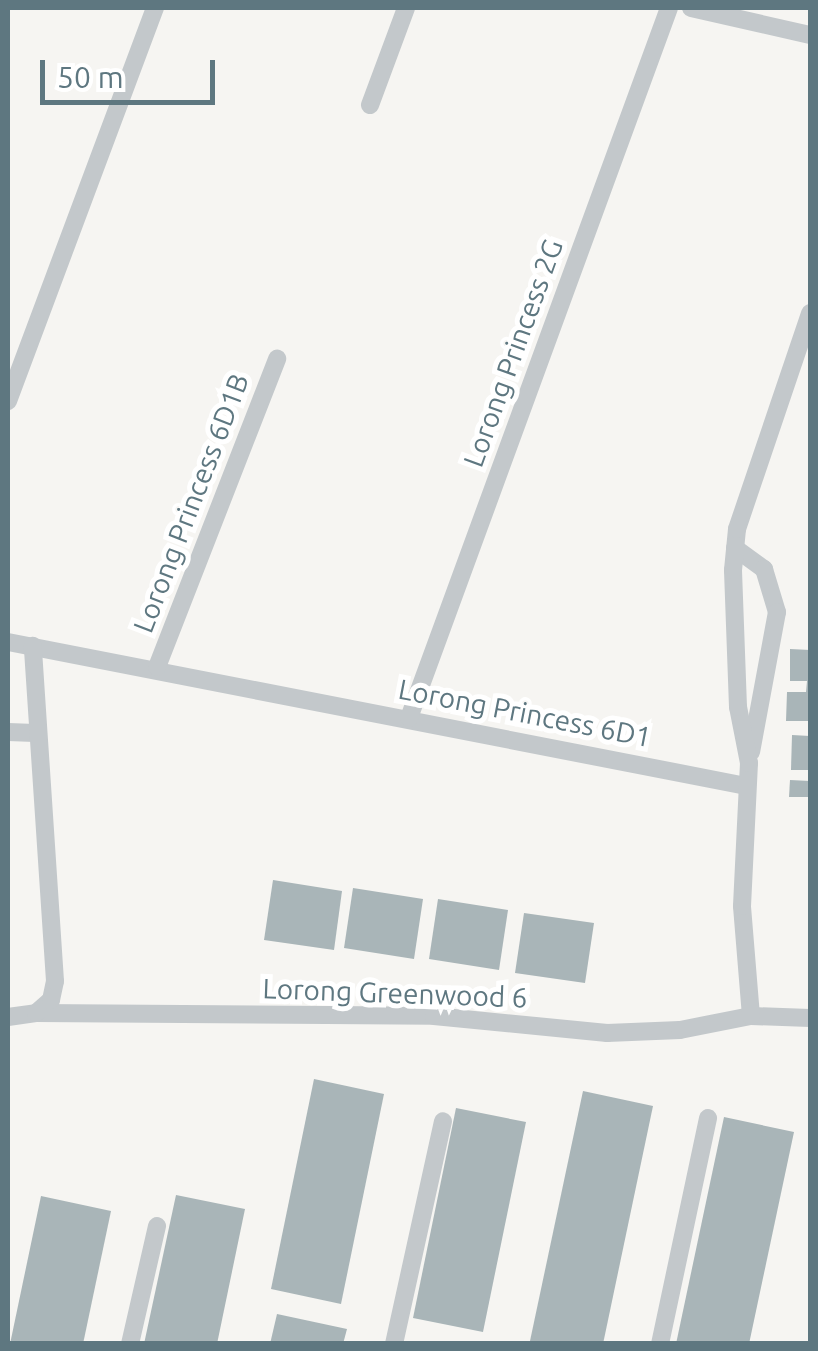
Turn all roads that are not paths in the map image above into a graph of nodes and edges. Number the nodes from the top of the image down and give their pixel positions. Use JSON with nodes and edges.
{"nodes":[{"id":1,"x":155,"y":8,"type":"edge"},
{"id":2,"x":406,"y":8,"type":"edge"},
{"id":3,"x":669,"y":8,"type":"edge"},
{"id":4,"x":690,"y":8,"type":"edge"},
{"id":5,"x":744,"y":12,"type":"edge"},
{"id":6,"x":810,"y":35,"type":"edge"},
{"id":7,"x":370,"y":105,"type":"dead end"},
{"id":8,"x":810,"y":313,"type":"edge"},
{"id":9,"x":277,"y":359,"type":"dead end"},
{"id":10,"x":8,"y":400,"type":"edge"},
{"id":11,"x":735,"y":548,"type":"junction"},
{"id":12,"x":8,"y":642,"type":"edge"},
{"id":13,"x":33,"y":646,"type":"junction"},
{"id":14,"x":157,"y":668,"type":"junction"},
{"id":15,"x":409,"y":718,"type":"junction"},
{"id":16,"x":8,"y":732,"type":"edge"},
{"id":17,"x":36,"y":733,"type":"junction"},
{"id":18,"x":749,"y":763,"type":"junction"},
{"id":19,"x":746,"y":786,"type":"junction"},
{"id":20,"x":36,"y":1014,"type":"junction"},
{"id":21,"x":751,"y":1016,"type":"junction"},
{"id":22,"x":8,"y":1017,"type":"edge"},
{"id":23,"x":810,"y":1018,"type":"edge"},
{"id":24,"x":708,"y":1118,"type":"dead end"},
{"id":25,"x":443,"y":1121,"type":"dead end"},
{"id":26,"x":157,"y":1226,"type":"dead end"},
{"id":27,"x":130,"y":1344,"type":"edge"},
{"id":28,"x":394,"y":1344,"type":"edge"},
{"id":29,"x":660,"y":1344,"type":"edge"}],
"edges":[{"from":1,"to":10,"type":"street"},
{"from":2,"to":7,"type":"street"},
{"from":3,"to":15,"type":"street","name":"Lorong Princess 2G"},
{"from":4,"to":5,"type":"street"},
{"from":5,"to":6,"type":"street"},
{"from":8,"to":11,"type":"street"},
{"from":9,"to":14,"type":"street","name":"Lorong Princess 6D1B"},
{"from":11,"to":18,"type":"street"},
{"from":11,"to":18,"type":"street"},
{"from":12,"to":13,"type":"street","name":"Lorong Princess 6D1"},
{"from":13,"to":14,"type":"street","name":"Lorong Princess 6D1"},
{"from":13,"to":17,"type":"street"},
{"from":14,"to":15,"type":"street","name":"Lorong Princess 6D1"},
{"from":15,"to":19,"type":"street","name":"Lorong Princess 6D1"},
{"from":16,"to":17,"type":"street"},
{"from":17,"to":20,"type":"street"},
{"from":18,"to":19,"type":"street"},
{"from":19,"to":21,"type":"street"},
{"from":20,"to":21,"type":"street","name":"Lorong Greenwood 6"},
{"from":20,"to":22,"type":"street","name":"Lorong Greenwood 6"},
{"from":21,"to":23,"type":"street"},
{"from":24,"to":29,"type":"street"},
{"from":25,"to":28,"type":"street"},
{"from":26,"to":27,"type":"street"}]}
